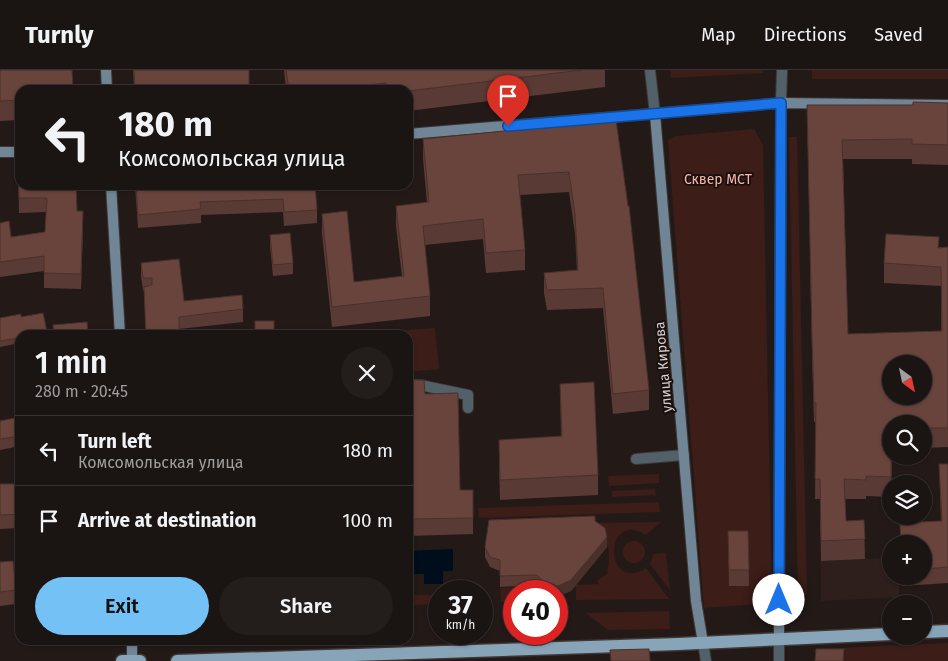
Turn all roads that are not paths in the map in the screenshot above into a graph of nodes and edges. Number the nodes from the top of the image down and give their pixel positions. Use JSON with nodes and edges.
{"nodes":[{"id":1,"x":106,"y":70,"type":"edge"},
{"id":2,"x":650,"y":70,"type":"edge"},
{"id":3,"x":782,"y":70,"type":"edge"},
{"id":4,"x":107,"y":85,"type":"edge"},
{"id":5,"x":781,"y":103,"type":"junction"},
{"id":6,"x":948,"y":105,"type":"edge"},
{"id":7,"x":655,"y":114,"type":"junction"},
{"id":8,"x":413,"y":134,"type":"edge"},
{"id":9,"x":0,"y":152,"type":"edge"},
{"id":10,"x":15,"y":152,"type":"edge"},
{"id":11,"x":111,"y":190,"type":"edge"},
{"id":12,"x":120,"y":330,"type":"edge"},
{"id":13,"x":413,"y":385,"type":"edge"},
{"id":14,"x":468,"y":408,"type":"dead end"},
{"id":15,"x":684,"y":455,"type":"junction"},
{"id":16,"x":636,"y":458,"type":"dead end"},
{"id":17,"x":948,"y":631,"type":"edge"},
{"id":18,"x":932,"y":632,"type":"edge"},
{"id":19,"x":882,"y":634,"type":"edge"},
{"id":20,"x":779,"y":639,"type":"junction"},
{"id":21,"x":703,"y":643,"type":"junction"},
{"id":22,"x":132,"y":645,"type":"edge"},
{"id":23,"x":122,"y":661,"type":"edge"},
{"id":24,"x":132,"y":661,"type":"edge"},
{"id":25,"x":140,"y":661,"type":"edge"},
{"id":26,"x":178,"y":661,"type":"edge"},
{"id":27,"x":706,"y":661,"type":"edge"},
{"id":28,"x":779,"y":661,"type":"edge"}],
"edges":[{"from":1,"to":4,"type":"street"},
{"from":2,"to":7,"type":"street","name":"улица Кирова"},
{"from":3,"to":5,"type":"street"},
{"from":5,"to":6,"type":"street"},
{"from":5,"to":7,"type":"street"},
{"from":5,"to":20,"type":"street"},
{"from":7,"to":8,"type":"street"},
{"from":7,"to":15,"type":"street","name":"улица Кирова"},
{"from":9,"to":10,"type":"street"},
{"from":11,"to":12,"type":"street"},
{"from":13,"to":14,"type":"street"},
{"from":15,"to":16,"type":"street"},
{"from":15,"to":21,"type":"street","name":"улица Кирова"},
{"from":17,"to":18,"type":"main road"},
{"from":19,"to":20,"type":"main road"},
{"from":20,"to":21,"type":"main road"},
{"from":20,"to":28,"type":"street"},
{"from":21,"to":26,"type":"main road"},
{"from":21,"to":27,"type":"street","name":"улица Кирова"},
{"from":22,"to":24,"type":"street"},
{"from":23,"to":24,"type":"main road"},
{"from":24,"to":25,"type":"main road"}]}
